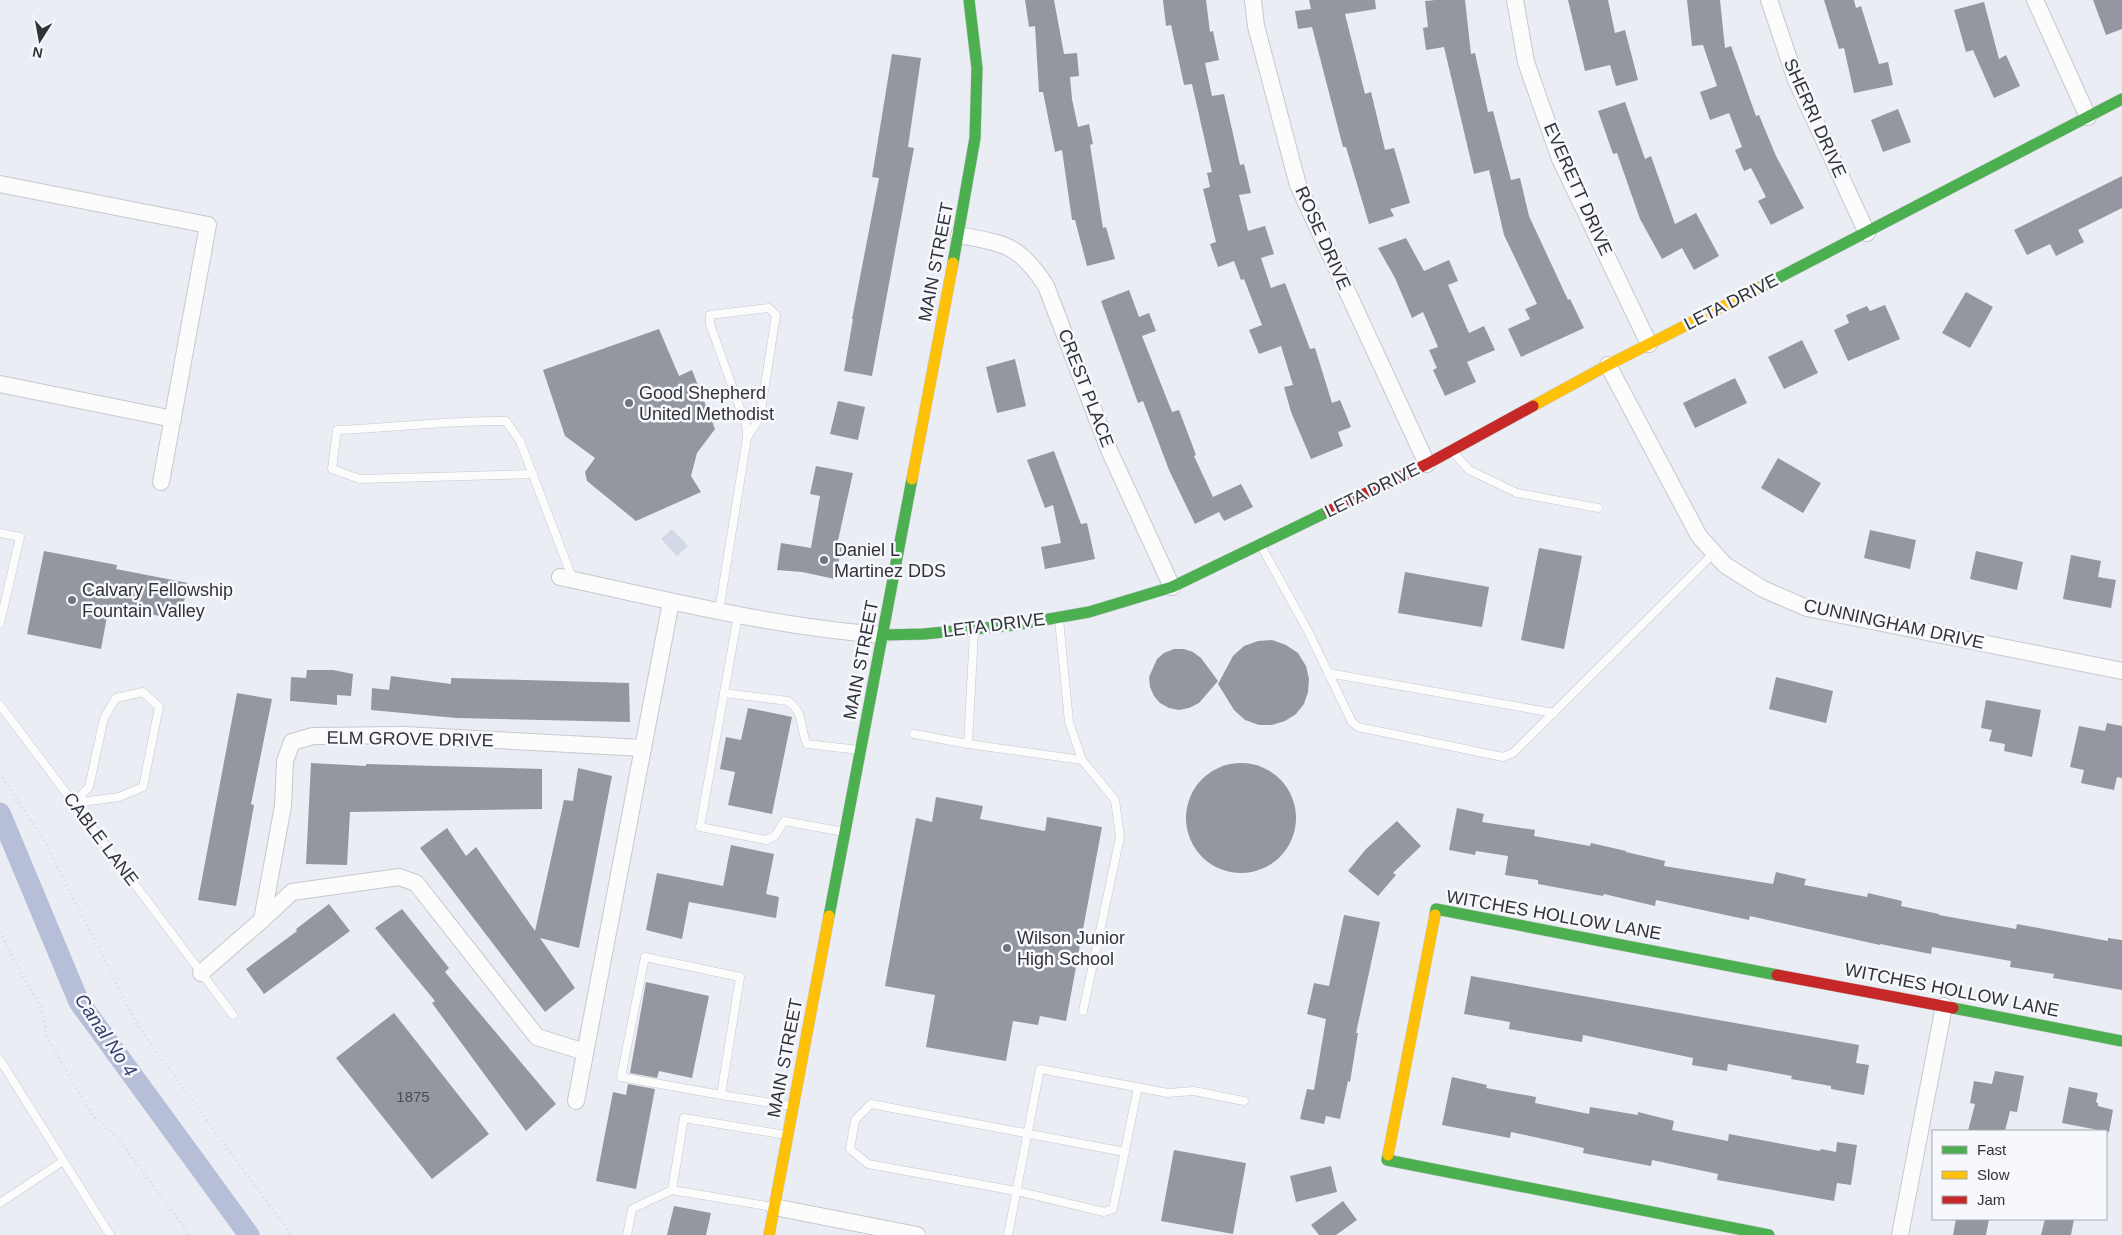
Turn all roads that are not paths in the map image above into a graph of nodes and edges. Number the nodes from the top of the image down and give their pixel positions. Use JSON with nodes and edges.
{"nodes":[{"id":1,"x":970,"y":0,"type":"edge"},
{"id":2,"x":1253,"y":0,"type":"edge"},
{"id":3,"x":1515,"y":0,"type":"edge"},
{"id":4,"x":1769,"y":0,"type":"edge"},
{"id":5,"x":2035,"y":0,"type":"edge"},
{"id":6,"x":2122,"y":99,"type":"edge"},
{"id":7,"x":2088,"y":117,"type":"junction"},
{"id":8,"x":0,"y":184,"type":"edge"},
{"id":9,"x":1867,"y":233,"type":"junction"},
{"id":10,"x":959,"y":235,"type":"junction"},
{"id":11,"x":1649,"y":344,"type":"junction"},
{"id":12,"x":1608,"y":365,"type":"junction"},
{"id":13,"x":0,"y":384,"type":"edge"},
{"id":14,"x":172,"y":420,"type":"junction"},
{"id":15,"x":747,"y":438,"type":"junction"},
{"id":16,"x":1452,"y":450,"type":"junction"},
{"id":17,"x":1427,"y":464,"type":"junction"},
{"id":18,"x":533,"y":474,"type":"junction"},
{"id":19,"x":161,"y":482,"type":"dead end"},
{"id":20,"x":1598,"y":508,"type":"dead end"},
{"id":21,"x":0,"y":533,"type":"edge"},
{"id":22,"x":1260,"y":544,"type":"junction"},
{"id":23,"x":1714,"y":553,"type":"junction"},
{"id":24,"x":566,"y":578,"type":"joint"},
{"id":25,"x":1172,"y":587,"type":"junction"},
{"id":26,"x":671,"y":602,"type":"junction"},
{"id":27,"x":719,"y":611,"type":"junction"},
{"id":28,"x":738,"y":614,"type":"junction"},
{"id":29,"x":1059,"y":618,"type":"junction"},
{"id":30,"x":0,"y":623,"type":"edge"},
{"id":31,"x":974,"y":629,"type":"junction"},
{"id":32,"x":883,"y":635,"type":"junction"},
{"id":33,"x":2122,"y":671,"type":"edge"},
{"id":34,"x":1328,"y":673,"type":"junction"},
{"id":35,"x":724,"y":693,"type":"junction"},
{"id":36,"x":0,"y":705,"type":"edge"},
{"id":37,"x":1554,"y":713,"type":"junction"},
{"id":38,"x":914,"y":734,"type":"dead end"},
{"id":39,"x":968,"y":744,"type":"junction"},
{"id":40,"x":643,"y":748,"type":"junction"},
{"id":41,"x":862,"y":750,"type":"junction"},
{"id":42,"x":1082,"y":760,"type":"junction"},
{"id":43,"x":74,"y":803,"type":"junction"},
{"id":44,"x":846,"y":833,"type":"junction"},
{"id":45,"x":262,"y":920,"type":"junction"},
{"id":46,"x":202,"y":973,"type":"junction"},
{"id":47,"x":1944,"y":1006,"type":"junction"},
{"id":48,"x":1083,"y":1011,"type":"dead end"},
{"id":49,"x":233,"y":1015,"type":"dead end"},
{"id":50,"x":2122,"y":1041,"type":"edge"},
{"id":51,"x":585,"y":1052,"type":"junction"},
{"id":52,"x":0,"y":1060,"type":"edge"},
{"id":53,"x":1138,"y":1088,"type":"junction"},
{"id":54,"x":721,"y":1095,"type":"junction"},
{"id":55,"x":576,"y":1101,"type":"dead end"},
{"id":56,"x":1244,"y":1101,"type":"dead end"},
{"id":57,"x":793,"y":1106,"type":"junction"},
{"id":58,"x":1027,"y":1133,"type":"junction"},
{"id":59,"x":788,"y":1135,"type":"junction"},
{"id":60,"x":1125,"y":1152,"type":"junction"},
{"id":61,"x":63,"y":1161,"type":"junction"},
{"id":62,"x":672,"y":1190,"type":"junction"},
{"id":63,"x":1016,"y":1191,"type":"junction"},
{"id":64,"x":0,"y":1203,"type":"edge"},
{"id":65,"x":774,"y":1207,"type":"junction"},
{"id":66,"x":110,"y":1235,"type":"edge"},
{"id":67,"x":627,"y":1235,"type":"edge"},
{"id":68,"x":769,"y":1235,"type":"edge"},
{"id":69,"x":917,"y":1235,"type":"edge"},
{"id":70,"x":1008,"y":1235,"type":"edge"},
{"id":71,"x":1769,"y":1235,"type":"edge"},
{"id":72,"x":1900,"y":1235,"type":"edge"}],
"edges":[{"from":1,"to":10,"type":"street","name":"MAIN STREET"},
{"from":2,"to":17,"type":"street","name":"ROSE DRIVE"},
{"from":3,"to":11,"type":"street","name":"EVERETT DRIVE"},
{"from":4,"to":9,"type":"street","name":"SHERRI DRIVE"},
{"from":5,"to":7,"type":"street"},
{"from":6,"to":7,"type":"street","name":"LETA DRIVE"},
{"from":7,"to":9,"type":"street","name":"LETA DRIVE"},
{"from":8,"to":14,"type":"street"},
{"from":9,"to":11,"type":"street","name":"LETA DRIVE"},
{"from":10,"to":25,"type":"street","name":"CREST PLACE"},
{"from":10,"to":32,"type":"street","name":"MAIN STREET"},
{"from":11,"to":12,"type":"street","name":"LETA DRIVE"},
{"from":12,"to":16,"type":"street","name":"LETA DRIVE"},
{"from":12,"to":23,"type":"street","name":"CUNNINGHAM DRIVE"},
{"from":13,"to":14,"type":"street"},
{"from":14,"to":19,"type":"street"},
{"from":15,"to":15,"type":"lane"},
{"from":15,"to":27,"type":"lane"},
{"from":16,"to":17,"type":"street","name":"LETA DRIVE"},
{"from":16,"to":20,"type":"lane"},
{"from":17,"to":22,"type":"street","name":"LETA DRIVE"},
{"from":18,"to":18,"type":"lane"},
{"from":18,"to":24,"type":"lane"},
{"from":21,"to":30,"type":"lane"},
{"from":22,"to":25,"type":"street","name":"LETA DRIVE"},
{"from":22,"to":34,"type":"lane"},
{"from":23,"to":33,"type":"street","name":"CUNNINGHAM DRIVE"},
{"from":23,"to":37,"type":"lane"},
{"from":24,"to":26,"type":"street","name":"LETA DRIVE"},
{"from":25,"to":29,"type":"street","name":"LETA DRIVE"},
{"from":26,"to":27,"type":"street","name":"LETA DRIVE"},
{"from":26,"to":40,"type":"street"},
{"from":27,"to":28,"type":"street","name":"LETA DRIVE"},
{"from":28,"to":32,"type":"street","name":"LETA DRIVE"},
{"from":28,"to":35,"type":"lane"},
{"from":29,"to":31,"type":"street","name":"LETA DRIVE"},
{"from":29,"to":42,"type":"lane"},
{"from":31,"to":32,"type":"street","name":"LETA DRIVE"},
{"from":31,"to":39,"type":"lane"},
{"from":32,"to":41,"type":"street","name":"MAIN STREET"},
{"from":34,"to":37,"type":"lane"},
{"from":34,"to":37,"type":"lane"},
{"from":35,"to":41,"type":"lane"},
{"from":35,"to":44,"type":"lane"},
{"from":36,"to":43,"type":"lane","name":"CABLE LANE"},
{"from":38,"to":39,"type":"lane"},
{"from":39,"to":42,"type":"lane"},
{"from":40,"to":45,"type":"street","name":"ELM GROVE DRIVE"},
{"from":40,"to":51,"type":"street"},
{"from":41,"to":44,"type":"street","name":"MAIN STREET"},
{"from":42,"to":48,"type":"lane"},
{"from":43,"to":43,"type":"lane"},
{"from":43,"to":46,"type":"lane","name":"CABLE LANE"},
{"from":44,"to":57,"type":"street","name":"MAIN STREET"},
{"from":45,"to":46,"type":"street"},
{"from":45,"to":51,"type":"street"},
{"from":46,"to":49,"type":"lane","name":"CABLE LANE"},
{"from":47,"to":50,"type":"street","name":"WITCHES HOLLOW LANE"},
{"from":47,"to":71,"type":"street","name":"WITCHES HOLLOW LANE"},
{"from":47,"to":72,"type":"street"},
{"from":51,"to":55,"type":"street"},
{"from":52,"to":61,"type":"lane"},
{"from":53,"to":56,"type":"lane"},
{"from":53,"to":58,"type":"lane"},
{"from":53,"to":60,"type":"lane"},
{"from":54,"to":54,"type":"lane"},
{"from":54,"to":57,"type":"lane"},
{"from":57,"to":59,"type":"street","name":"MAIN STREET"},
{"from":58,"to":60,"type":"lane"},
{"from":58,"to":63,"type":"lane"},
{"from":58,"to":63,"type":"lane"},
{"from":59,"to":62,"type":"lane"},
{"from":59,"to":65,"type":"street","name":"MAIN STREET"},
{"from":60,"to":63,"type":"lane"},
{"from":61,"to":64,"type":"lane"},
{"from":61,"to":66,"type":"lane"},
{"from":62,"to":65,"type":"lane"},
{"from":62,"to":67,"type":"lane"},
{"from":63,"to":70,"type":"lane"},
{"from":65,"to":68,"type":"street","name":"MAIN STREET"},
{"from":65,"to":69,"type":"street"}]}
